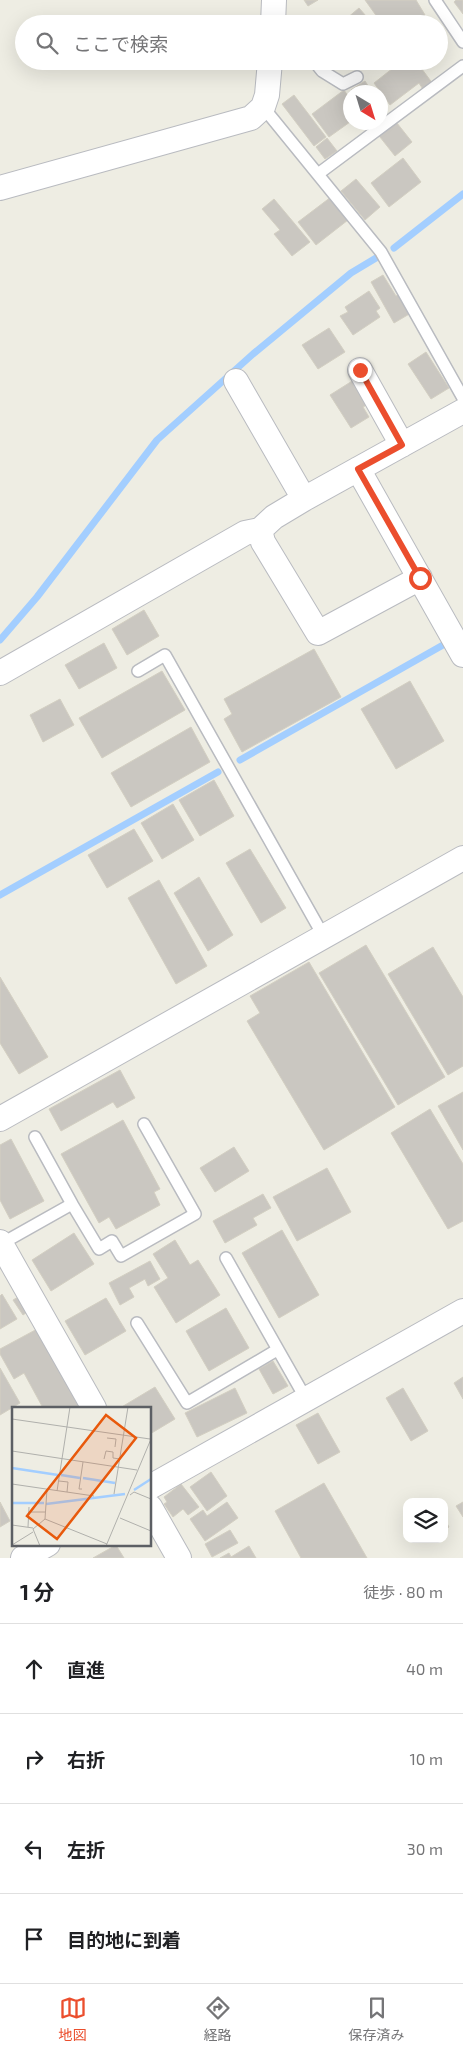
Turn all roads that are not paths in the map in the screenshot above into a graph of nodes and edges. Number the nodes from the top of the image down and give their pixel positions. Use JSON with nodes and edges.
{"nodes":[{"id":1,"x":435,"y":0,"type":"edge"},
{"id":2,"x":445,"y":15,"type":"edge"},
{"id":3,"x":448,"y":20,"type":"edge"},
{"id":4,"x":463,"y":42,"type":"edge"},
{"id":5,"x":463,"y":66,"type":"edge"},
{"id":6,"x":269,"y":70,"type":"edge"},
{"id":7,"x":321,"y":70,"type":"edge"},
{"id":8,"x":357,"y":77,"type":"dead end"},
{"id":9,"x":263,"y":107,"type":"junction"},
{"id":10,"x":318,"y":174,"type":"junction"},
{"id":11,"x":0,"y":188,"type":"edge"},
{"id":12,"x":360,"y":370,"type":"dead end"},
{"id":13,"x":236,"y":381,"type":"dead end"},
{"id":14,"x":463,"y":398,"type":"edge"},
{"id":15,"x":463,"y":411,"type":"edge"},
{"id":16,"x":402,"y":445,"type":"junction"},
{"id":17,"x":358,"y":469,"type":"junction"},
{"id":18,"x":304,"y":499,"type":"junction"},
{"id":19,"x":260,"y":530,"type":"junction"},
{"id":20,"x":420,"y":578,"type":"junction"},
{"id":21,"x":463,"y":655,"type":"edge"},
{"id":22,"x":138,"y":671,"type":"dead end"},
{"id":23,"x":0,"y":673,"type":"edge"},
{"id":24,"x":463,"y":858,"type":"edge"},
{"id":25,"x":324,"y":937,"type":"junction"},
{"id":26,"x":0,"y":1118,"type":"edge"},
{"id":27,"x":144,"y":1124,"type":"dead end"},
{"id":28,"x":35,"y":1137,"type":"dead end"},
{"id":29,"x":72,"y":1204,"type":"junction"},
{"id":30,"x":0,"y":1243,"type":"edge"},
{"id":31,"x":226,"y":1258,"type":"dead end"},
{"id":32,"x":463,"y":1311,"type":"edge"},
{"id":33,"x":137,"y":1323,"type":"dead end"},
{"id":34,"x":277,"y":1350,"type":"junction"},
{"id":35,"x":306,"y":1399,"type":"junction"},
{"id":36,"x":93,"y":1407,"type":"edge"},
{"id":37,"x":151,"y":1486,"type":"edge"},
{"id":38,"x":151,"y":1509,"type":"edge"},
{"id":39,"x":45,"y":1546,"type":"edge"},
{"id":40,"x":24,"y":1558,"type":"edge"},
{"id":41,"x":179,"y":1558,"type":"edge"}],
"edges":[{"from":1,"to":2,"type":"lane"},
{"from":3,"to":4,"type":"lane"},
{"from":5,"to":10,"type":"lane"},
{"from":6,"to":9,"type":"street"},
{"from":7,"to":8,"type":"lane"},
{"from":9,"to":10,"type":"lane"},
{"from":9,"to":11,"type":"street"},
{"from":10,"to":14,"type":"lane"},
{"from":12,"to":16,"type":"street"},
{"from":13,"to":18,"type":"street"},
{"from":15,"to":16,"type":"street"},
{"from":16,"to":17,"type":"street"},
{"from":17,"to":18,"type":"street"},
{"from":17,"to":20,"type":"street"},
{"from":18,"to":19,"type":"street"},
{"from":19,"to":20,"type":"street"},
{"from":19,"to":23,"type":"street"},
{"from":20,"to":21,"type":"street"},
{"from":22,"to":25,"type":"lane"},
{"from":24,"to":25,"type":"street"},
{"from":25,"to":26,"type":"street"},
{"from":27,"to":29,"type":"lane"},
{"from":28,"to":29,"type":"lane"},
{"from":29,"to":30,"type":"lane"},
{"from":30,"to":36,"type":"street"},
{"from":31,"to":34,"type":"lane"},
{"from":32,"to":35,"type":"street"},
{"from":33,"to":34,"type":"lane"},
{"from":34,"to":35,"type":"lane"},
{"from":35,"to":37,"type":"street"},
{"from":38,"to":41,"type":"street"},
{"from":39,"to":40,"type":"street"}]}
